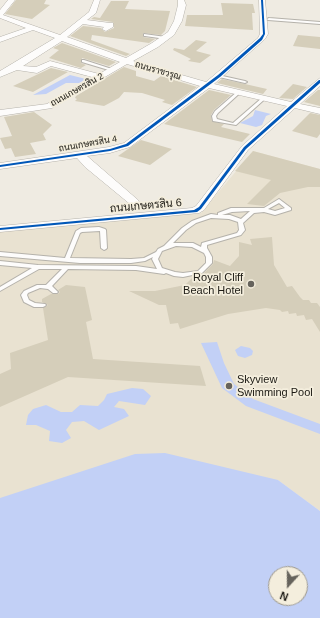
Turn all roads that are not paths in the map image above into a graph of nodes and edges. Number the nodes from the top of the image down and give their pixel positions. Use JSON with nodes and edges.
{"nodes":[{"id":1,"x":12,"y":0,"type":"edge"},
{"id":2,"x":97,"y":0,"type":"edge"},
{"id":3,"x":181,"y":0,"type":"edge"},
{"id":4,"x":262,"y":0,"type":"edge"},
{"id":5,"x":0,"y":15,"type":"edge"},
{"id":6,"x":269,"y":19,"type":"dead end"},
{"id":7,"x":82,"y":22,"type":"junction"},
{"id":8,"x":320,"y":23,"type":"edge"},
{"id":9,"x":32,"y":28,"type":"junction"},
{"id":10,"x":106,"y":29,"type":"dead end"},
{"id":11,"x":145,"y":35,"type":"dead end"},
{"id":12,"x":61,"y":38,"type":"junction"},
{"id":13,"x":166,"y":38,"type":"junction"},
{"id":14,"x":0,"y":40,"type":"edge"},
{"id":15,"x":83,"y":61,"type":"dead end"},
{"id":16,"x":128,"y":62,"type":"junction"},
{"id":17,"x":16,"y":67,"type":"junction"},
{"id":18,"x":113,"y":70,"type":"junction"},
{"id":19,"x":0,"y":74,"type":"edge"},
{"id":20,"x":219,"y":76,"type":"junction"},
{"id":21,"x":100,"y":77,"type":"junction"},
{"id":22,"x":320,"y":81,"type":"edge"},
{"id":23,"x":245,"y":82,"type":"dead end"},
{"id":24,"x":207,"y":85,"type":"junction"},
{"id":25,"x":239,"y":92,"type":"junction"},
{"id":26,"x":264,"y":98,"type":"junction"},
{"id":27,"x":294,"y":104,"type":"junction"},
{"id":28,"x":320,"y":111,"type":"edge"},
{"id":29,"x":0,"y":113,"type":"edge"},
{"id":30,"x":80,"y":155,"type":"junction"},
{"id":31,"x":0,"y":166,"type":"edge"},
{"id":32,"x":134,"y":202,"type":"dead end"},
{"id":33,"x":216,"y":215,"type":"junction"},
{"id":34,"x":241,"y":222,"type":"junction"},
{"id":35,"x":0,"y":229,"type":"edge"},
{"id":36,"x":167,"y":246,"type":"junction"},
{"id":37,"x":104,"y":248,"type":"dead end"},
{"id":38,"x":206,"y":252,"type":"junction"},
{"id":39,"x":0,"y":254,"type":"edge"},
{"id":40,"x":156,"y":254,"type":"junction"},
{"id":41,"x":67,"y":260,"type":"junction"},
{"id":42,"x":0,"y":263,"type":"edge"},
{"id":43,"x":38,"y":267,"type":"junction"},
{"id":44,"x":66,"y":268,"type":"junction"},
{"id":45,"x":166,"y":272,"type":"junction"},
{"id":46,"x":47,"y":287,"type":"junction"},
{"id":47,"x":0,"y":289,"type":"edge"},
{"id":48,"x":55,"y":292,"type":"dead end"},
{"id":49,"x":42,"y":305,"type":"dead end"}],
"edges":[{"from":1,"to":5,"type":"street"},
{"from":2,"to":7,"type":"street"},
{"from":3,"to":13,"type":"street"},
{"from":4,"to":20,"type":"street","name":"ถนนเกษตรสิน 4"},
{"from":5,"to":9,"type":"street","name":"ถนนราชวรุณ"},
{"from":6,"to":8,"type":"lane"},
{"from":7,"to":10,"type":"street"},
{"from":7,"to":12,"type":"street"},
{"from":9,"to":12,"type":"street","name":"ถนนราชวรุณ"},
{"from":9,"to":14,"type":"street"},
{"from":11,"to":13,"type":"lane"},
{"from":12,"to":16,"type":"street","name":"ถนนราชวรุณ"},
{"from":12,"to":17,"type":"street"},
{"from":13,"to":16,"type":"street","name":"ถนนเกษตรสิน 2"},
{"from":15,"to":18,"type":"lane"},
{"from":16,"to":18,"type":"street","name":"ถนนเกษตรสิน 2"},
{"from":16,"to":24,"type":"street","name":"ถนนราชวรุณ"},
{"from":17,"to":19,"type":"street"},
{"from":17,"to":21,"type":"street"},
{"from":18,"to":21,"type":"street","name":"ถนนเกษตรสิน 2"},
{"from":20,"to":23,"type":"lane"},
{"from":20,"to":24,"type":"street","name":"ถนนเกษตรสิน 4"},
{"from":21,"to":29,"type":"street","name":"ถนนเกษตรสิน 2"},
{"from":22,"to":27,"type":"street","name":"ถนนเกษตรสิน 6"},
{"from":24,"to":25,"type":"street","name":"ถนนราชวรุณ"},
{"from":24,"to":30,"type":"street","name":"ถนนเกษตรสิน 4"},
{"from":25,"to":26,"type":"street","name":"ถนนราชวรุณ"},
{"from":25,"to":26,"type":"lane"},
{"from":26,"to":27,"type":"street","name":"ถนนราชวรุณ"},
{"from":27,"to":28,"type":"street","name":"ถนนราชวรุณ"},
{"from":27,"to":35,"type":"street","name":"ถนนเกษตรสิน 6"},
{"from":30,"to":31,"type":"street","name":"ถนนเกษตรสิน 4"},
{"from":30,"to":32,"type":"street"},
{"from":33,"to":34,"type":"lane"},
{"from":33,"to":34,"type":"lane"},
{"from":33,"to":36,"type":"lane"},
{"from":34,"to":38,"type":"lane"},
{"from":36,"to":38,"type":"lane"},
{"from":36,"to":40,"type":"lane"},
{"from":37,"to":41,"type":"lane"},
{"from":38,"to":45,"type":"lane"},
{"from":39,"to":41,"type":"lane"},
{"from":40,"to":41,"type":"lane"},
{"from":40,"to":45,"type":"lane"},
{"from":42,"to":43,"type":"lane"},
{"from":43,"to":44,"type":"lane"},
{"from":43,"to":47,"type":"lane"},
{"from":44,"to":45,"type":"lane"},
{"from":44,"to":46,"type":"lane"},
{"from":46,"to":48,"type":"lane"},
{"from":46,"to":49,"type":"lane"}]}
